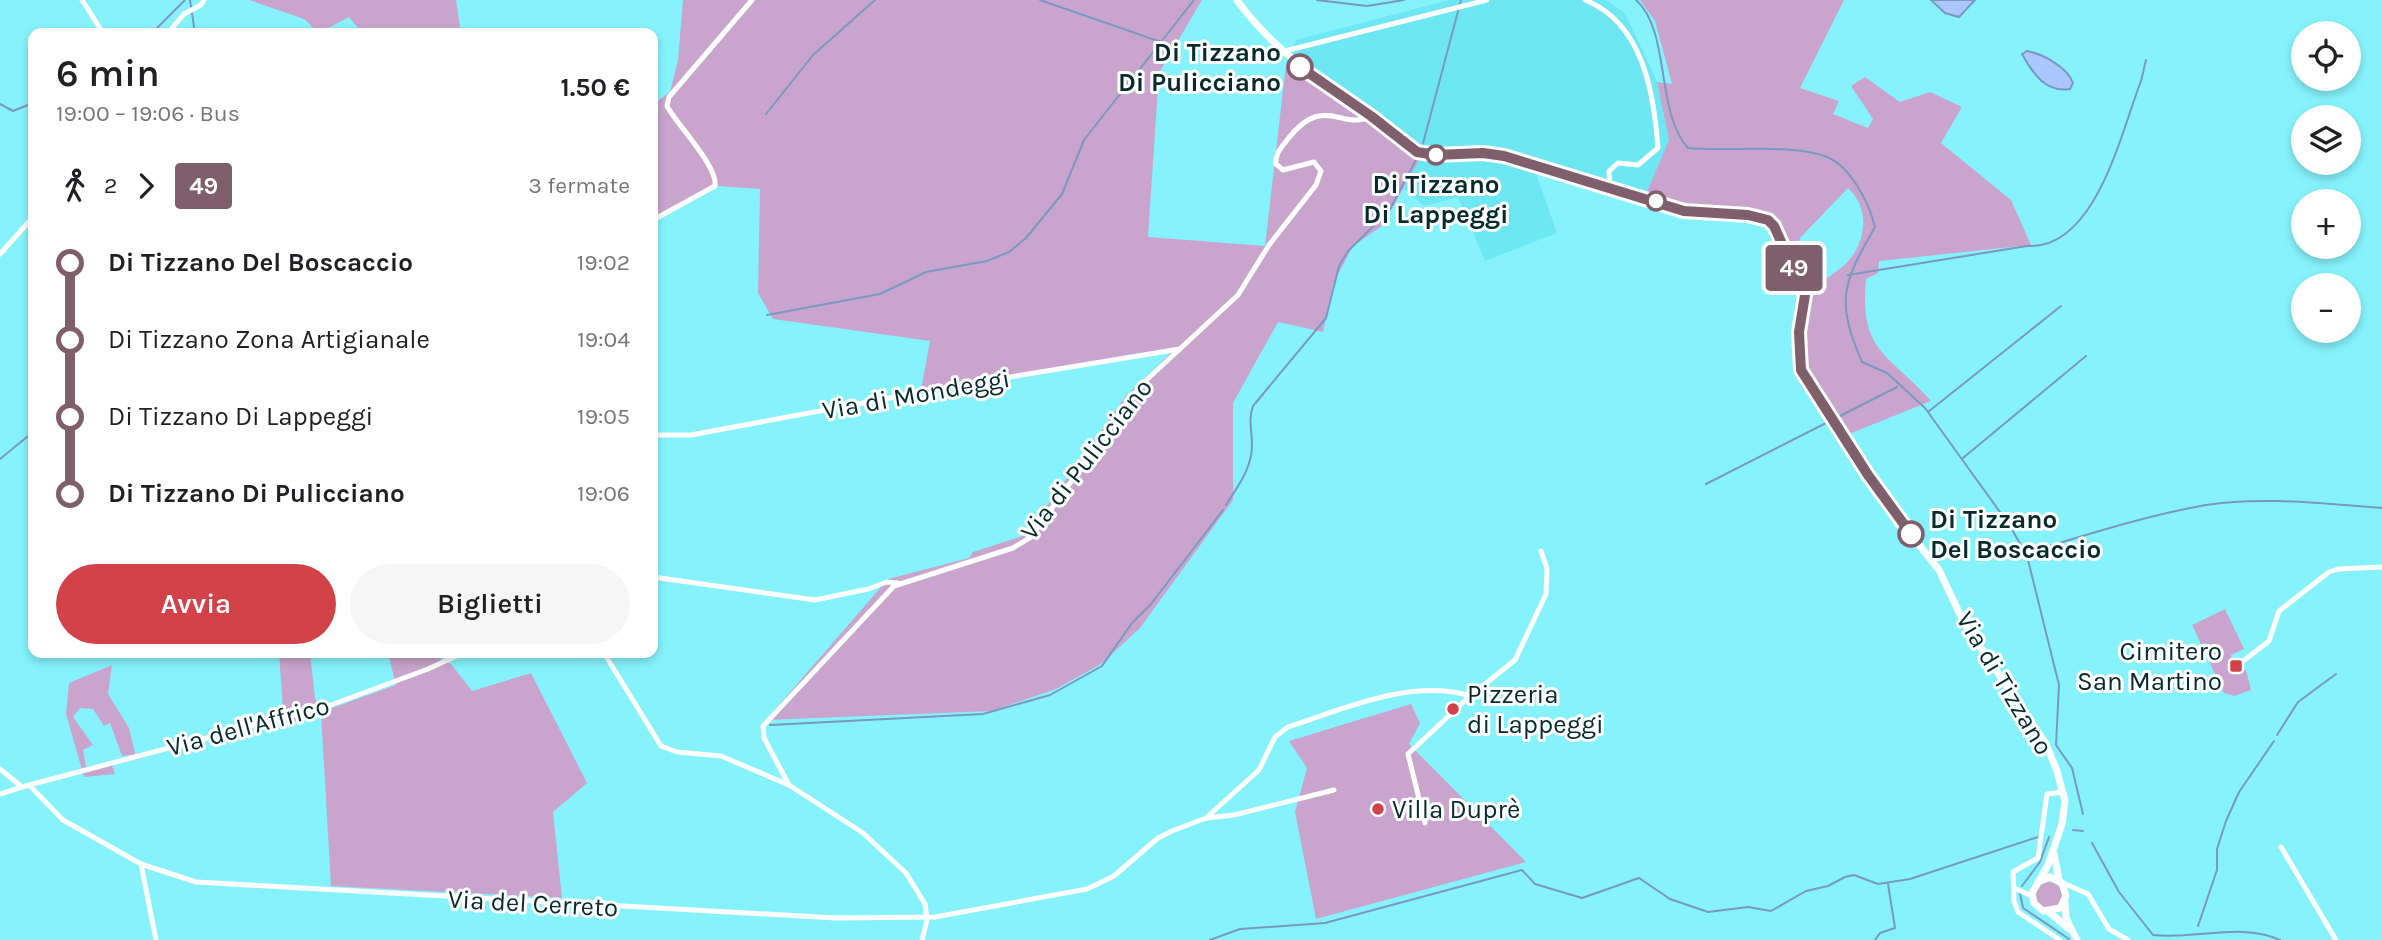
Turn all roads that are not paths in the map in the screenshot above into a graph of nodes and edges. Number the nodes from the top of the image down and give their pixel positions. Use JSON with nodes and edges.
{"nodes":[{"id":1,"x":82,"y":0,"type":"edge"},
{"id":2,"x":204,"y":0,"type":"edge"},
{"id":3,"x":751,"y":0,"type":"edge"},
{"id":4,"x":1237,"y":0,"type":"edge"},
{"id":5,"x":1487,"y":0,"type":"edge"},
{"id":6,"x":1585,"y":0,"type":"edge"},
{"id":7,"x":100,"y":28,"type":"edge"},
{"id":8,"x":173,"y":28,"type":"edge"},
{"id":9,"x":1285,"y":54,"type":"junction"},
{"id":10,"x":1371,"y":116,"type":"junction"},
{"id":11,"x":1610,"y":189,"type":"junction"},
{"id":12,"x":658,"y":217,"type":"edge"},
{"id":13,"x":28,"y":222,"type":"edge"},
{"id":14,"x":0,"y":254,"type":"edge"},
{"id":15,"x":1180,"y":349,"type":"junction"},
{"id":16,"x":658,"y":435,"type":"edge"},
{"id":17,"x":1541,"y":551,"type":"dead end"},
{"id":18,"x":2382,"y":567,"type":"edge"},
{"id":19,"x":658,"y":578,"type":"edge"},
{"id":20,"x":898,"y":583,"type":"junction"},
{"id":21,"x":452,"y":658,"type":"edge"},
{"id":22,"x":607,"y":658,"type":"edge"},
{"id":23,"x":2238,"y":665,"type":"dead end"},
{"id":24,"x":1470,"y":695,"type":"junction"},
{"id":25,"x":0,"y":769,"type":"edge"},
{"id":26,"x":789,"y":785,"type":"junction"},
{"id":27,"x":26,"y":786,"type":"junction"},
{"id":28,"x":1334,"y":790,"type":"dead end"},
{"id":29,"x":2063,"y":792,"type":"junction"},
{"id":30,"x":0,"y":794,"type":"edge"},
{"id":31,"x":1206,"y":818,"type":"junction"},
{"id":32,"x":1425,"y":823,"type":"dead end"},
{"id":33,"x":2056,"y":846,"type":"junction"},
{"id":34,"x":2281,"y":847,"type":"dead end"},
{"id":35,"x":141,"y":864,"type":"junction"},
{"id":36,"x":2061,"y":882,"type":"junction"},
{"id":37,"x":2036,"y":884,"type":"junction"},
{"id":38,"x":2014,"y":888,"type":"junction"},
{"id":39,"x":2022,"y":890,"type":"junction"},
{"id":40,"x":2084,"y":892,"type":"junction"},
{"id":41,"x":2032,"y":896,"type":"junction"},
{"id":42,"x":2065,"y":901,"type":"junction"},
{"id":43,"x":2048,"y":912,"type":"junction"},
{"id":44,"x":927,"y":918,"type":"junction"},
{"id":45,"x":2076,"y":937,"type":"edge"},
{"id":46,"x":156,"y":940,"type":"edge"},
{"id":47,"x":922,"y":940,"type":"edge"},
{"id":48,"x":2060,"y":940,"type":"edge"},
{"id":49,"x":2128,"y":940,"type":"edge"},
{"id":50,"x":2336,"y":940,"type":"edge"}],
"edges":[{"from":1,"to":7,"type":"street"},
{"from":2,"to":8,"type":"street"},
{"from":3,"to":12,"type":"street"},
{"from":4,"to":9,"type":"main road","name":"Via di Tizzano"},
{"from":5,"to":9,"type":"street"},
{"from":6,"to":11,"type":"street"},
{"from":9,"to":10,"type":"main road","name":"Via di Tizzano"},
{"from":10,"to":11,"type":"main road","name":"Via di Tizzano"},
{"from":10,"to":15,"type":"street","name":"Via di Pulicciano"},
{"from":11,"to":29,"type":"main road","name":"Via di Tizzano"},
{"from":13,"to":14,"type":"street"},
{"from":15,"to":16,"type":"street","name":"Via di Mondeggi"},
{"from":15,"to":20,"type":"street","name":"Via di Pulicciano"},
{"from":17,"to":24,"type":"street"},
{"from":18,"to":23,"type":"street"},
{"from":19,"to":20,"type":"street"},
{"from":20,"to":26,"type":"street","name":"Via di Pulicciano"},
{"from":21,"to":27,"type":"street","name":"Via dell'Affrico"},
{"from":22,"to":26,"type":"street"},
{"from":24,"to":31,"type":"street"},
{"from":24,"to":32,"type":"street"},
{"from":25,"to":27,"type":"street","name":"Via del Cerreto"},
{"from":26,"to":44,"type":"street","name":"Via di Pulicciano"},
{"from":27,"to":30,"type":"street","name":"Via dell'Affrico"},
{"from":27,"to":35,"type":"street","name":"Via del Cerreto"},
{"from":28,"to":31,"type":"street"},
{"from":29,"to":33,"type":"main road","name":"Via di Tizzano"},
{"from":29,"to":38,"type":"street","name":"Via di Tizzano"},
{"from":31,"to":44,"type":"street","name":"Via del Cerreto"},
{"from":33,"to":36,"type":"main road","name":"Via di Tizzano"},
{"from":33,"to":37,"type":"main road","name":"Via di Tizzano"},
{"from":34,"to":50,"type":"street"},
{"from":35,"to":44,"type":"street","name":"Via del Cerreto"},
{"from":35,"to":46,"type":"street"},
{"from":36,"to":37,"type":"main road"},
{"from":36,"to":40,"type":"street"},
{"from":36,"to":42,"type":"main road","name":"Via di Tizzano"},
{"from":37,"to":39,"type":"street"},
{"from":37,"to":41,"type":"main road","name":"Via di Tizzano"},
{"from":38,"to":39,"type":"street"},
{"from":38,"to":48,"type":"street"},
{"from":39,"to":41,"type":"street"},
{"from":40,"to":42,"type":"street"},
{"from":40,"to":49,"type":"street"},
{"from":41,"to":43,"type":"main road"},
{"from":42,"to":43,"type":"main road"},
{"from":42,"to":45,"type":"main road","name":"Via di Tizzano"},
{"from":43,"to":45,"type":"main road"},
{"from":44,"to":47,"type":"street"}]}
